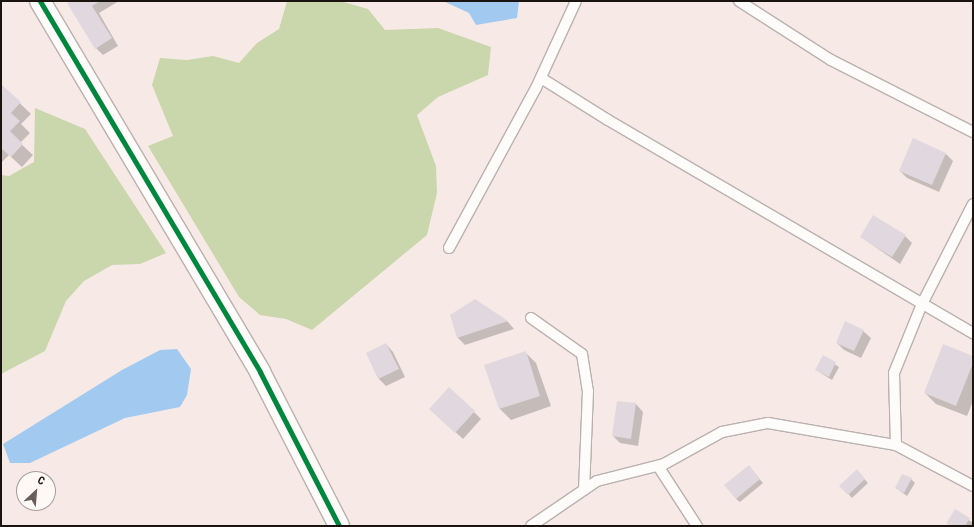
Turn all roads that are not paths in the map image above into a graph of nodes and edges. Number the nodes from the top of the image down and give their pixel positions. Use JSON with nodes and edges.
{"nodes":[{"id":1,"x":40,"y":1,"type":"edge"},
{"id":2,"x":576,"y":1,"type":"edge"},
{"id":3,"x":739,"y":1,"type":"edge"},
{"id":4,"x":541,"y":78,"type":"junction"},
{"id":5,"x":973,"y":132,"type":"edge"},
{"id":6,"x":973,"y":204,"type":"edge"},
{"id":7,"x":449,"y":248,"type":"dead end"},
{"id":8,"x":922,"y":304,"type":"junction"},
{"id":9,"x":531,"y":318,"type":"dead end"},
{"id":10,"x":973,"y":333,"type":"edge"},
{"id":11,"x":896,"y":445,"type":"junction"},
{"id":12,"x":658,"y":466,"type":"junction"},
{"id":13,"x":973,"y":486,"type":"edge"},
{"id":14,"x":584,"y":490,"type":"junction"},
{"id":15,"x":339,"y":526,"type":"edge"},
{"id":16,"x":531,"y":526,"type":"edge"},
{"id":17,"x":697,"y":526,"type":"edge"}],
"edges":[{"from":1,"to":15,"type":"street"},
{"from":2,"to":4,"type":"lane"},
{"from":3,"to":5,"type":"lane"},
{"from":4,"to":7,"type":"lane"},
{"from":4,"to":8,"type":"lane"},
{"from":6,"to":8,"type":"lane"},
{"from":8,"to":10,"type":"lane"},
{"from":8,"to":11,"type":"lane"},
{"from":9,"to":14,"type":"lane"},
{"from":11,"to":12,"type":"lane"},
{"from":11,"to":13,"type":"lane"},
{"from":12,"to":14,"type":"lane"},
{"from":12,"to":17,"type":"lane"},
{"from":14,"to":16,"type":"lane"}]}
